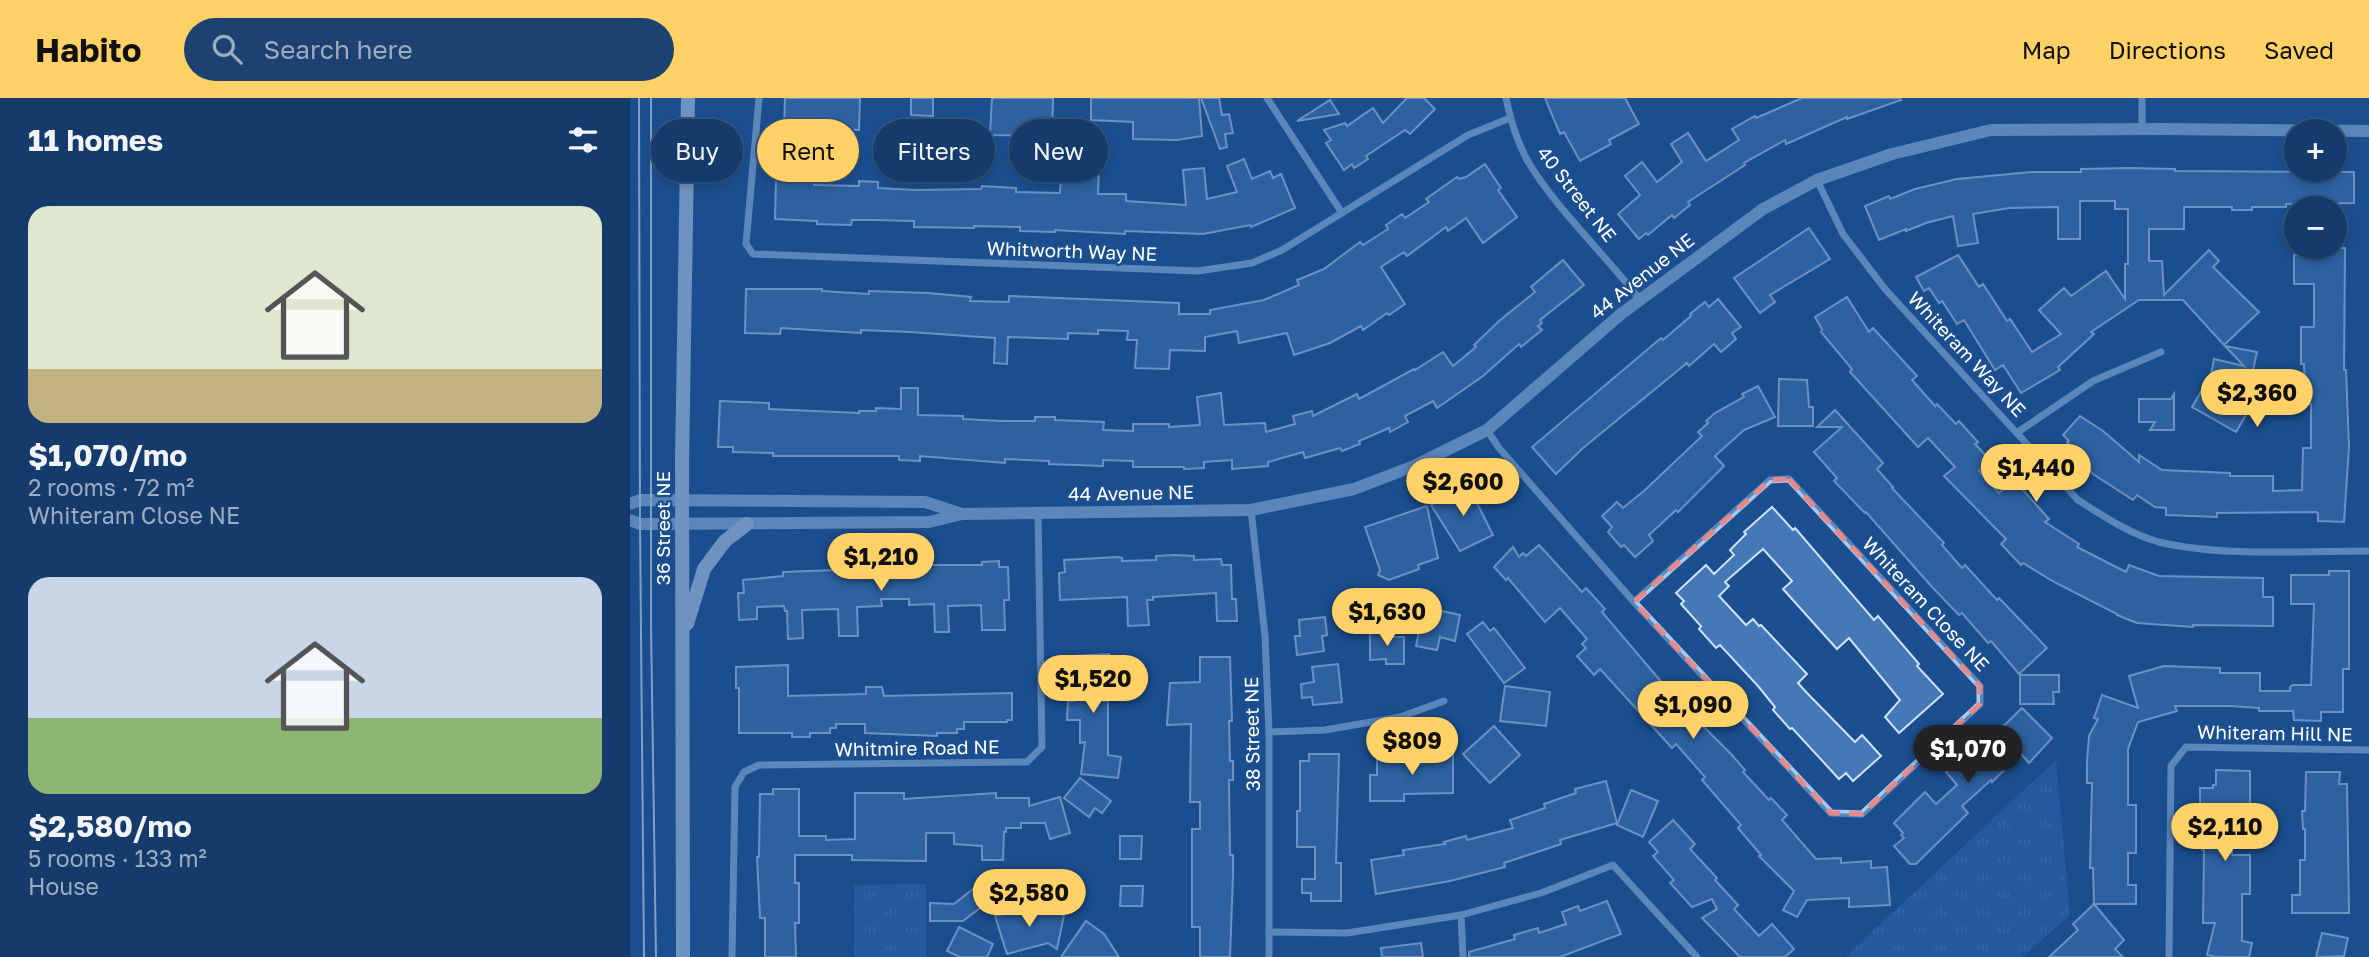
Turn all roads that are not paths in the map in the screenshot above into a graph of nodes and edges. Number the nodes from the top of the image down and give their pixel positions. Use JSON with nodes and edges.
{"nodes":[{"id":1,"x":688,"y":98,"type":"edge"},
{"id":2,"x":759,"y":98,"type":"edge"},
{"id":3,"x":1267,"y":98,"type":"edge"},
{"id":4,"x":1506,"y":98,"type":"edge"},
{"id":5,"x":2142,"y":98,"type":"edge"},
{"id":6,"x":1510,"y":118,"type":"junction"},
{"id":7,"x":2142,"y":128,"type":"junction"},
{"id":8,"x":2369,"y":131,"type":"edge"},
{"id":9,"x":1817,"y":180,"type":"junction"},
{"id":10,"x":1342,"y":213,"type":"junction"},
{"id":11,"x":1640,"y":300,"type":"junction"},
{"id":12,"x":2161,"y":352,"type":"dead end"},
{"id":13,"x":1487,"y":430,"type":"junction"},
{"id":14,"x":2018,"y":432,"type":"junction"},
{"id":15,"x":682,"y":500,"type":"junction"},
{"id":16,"x":630,"y":504,"type":"edge"},
{"id":17,"x":1251,"y":510,"type":"junction"},
{"id":18,"x":962,"y":514,"type":"junction"},
{"id":19,"x":1038,"y":514,"type":"junction"},
{"id":20,"x":630,"y":520,"type":"edge"},
{"id":21,"x":682,"y":524,"type":"junction"},
{"id":22,"x":747,"y":524,"type":"junction"},
{"id":23,"x":2369,"y":551,"type":"edge"},
{"id":24,"x":1634,"y":602,"type":"junction"},
{"id":25,"x":683,"y":639,"type":"junction"},
{"id":26,"x":1444,"y":701,"type":"dead end"},
{"id":27,"x":1269,"y":732,"type":"junction"},
{"id":28,"x":2369,"y":750,"type":"edge"},
{"id":29,"x":1461,"y":915,"type":"junction"},
{"id":30,"x":1269,"y":932,"type":"junction"},
{"id":31,"x":683,"y":957,"type":"edge"},
{"id":32,"x":732,"y":957,"type":"edge"},
{"id":33,"x":1269,"y":957,"type":"edge"},
{"id":34,"x":1462,"y":957,"type":"edge"},
{"id":35,"x":1697,"y":957,"type":"edge"},
{"id":36,"x":2169,"y":957,"type":"edge"}],
"edges":[{"from":1,"to":15,"type":"main road","name":"36 Street NE"},
{"from":2,"to":10,"type":"street","name":"Whitworth Way NE"},
{"from":3,"to":10,"type":"street"},
{"from":4,"to":6,"type":"street","name":"40 Street NE"},
{"from":5,"to":7,"type":"street"},
{"from":6,"to":10,"type":"street","name":"Whitworth Way NE"},
{"from":6,"to":11,"type":"street","name":"40 Street NE"},
{"from":7,"to":8,"type":"street","name":"44 Avenue NE"},
{"from":7,"to":9,"type":"street","name":"44 Avenue NE"},
{"from":9,"to":11,"type":"street","name":"44 Avenue NE"},
{"from":9,"to":14,"type":"street","name":"Whiteram Way NE"},
{"from":11,"to":13,"type":"street","name":"44 Avenue NE"},
{"from":12,"to":14,"type":"street"},
{"from":13,"to":17,"type":"street","name":"44 Avenue NE"},
{"from":13,"to":24,"type":"street","name":"Whiteram Close NE"},
{"from":14,"to":23,"type":"street","name":"Whiteram Way NE"},
{"from":15,"to":16,"type":"street","name":"44 Avenue NE"},
{"from":15,"to":18,"type":"street","name":"44 Avenue NE"},
{"from":15,"to":21,"type":"main road","name":"36 Street NE"},
{"from":17,"to":19,"type":"street","name":"44 Avenue NE"},
{"from":17,"to":27,"type":"street","name":"38 Street NE"},
{"from":18,"to":19,"type":"street","name":"44 Avenue NE"},
{"from":18,"to":22,"type":"street","name":"44 Avenue NE"},
{"from":19,"to":32,"type":"street","name":"Whitmire Road NE"},
{"from":20,"to":21,"type":"street","name":"44 Avenue NE"},
{"from":21,"to":22,"type":"street","name":"44 Avenue NE"},
{"from":21,"to":25,"type":"main road","name":"36 Street NE"},
{"from":22,"to":25,"type":"main road"},
{"from":24,"to":24,"type":"street","name":"Whiteram Close NE"},
{"from":25,"to":31,"type":"main road","name":"36 Street NE"},
{"from":26,"to":27,"type":"street"},
{"from":27,"to":30,"type":"street","name":"38 Street NE"},
{"from":28,"to":36,"type":"street","name":"Whiteram Hill NE"},
{"from":29,"to":30,"type":"street"},
{"from":29,"to":34,"type":"street"},
{"from":29,"to":35,"type":"street"},
{"from":30,"to":33,"type":"street","name":"38 Street NE"}]}
